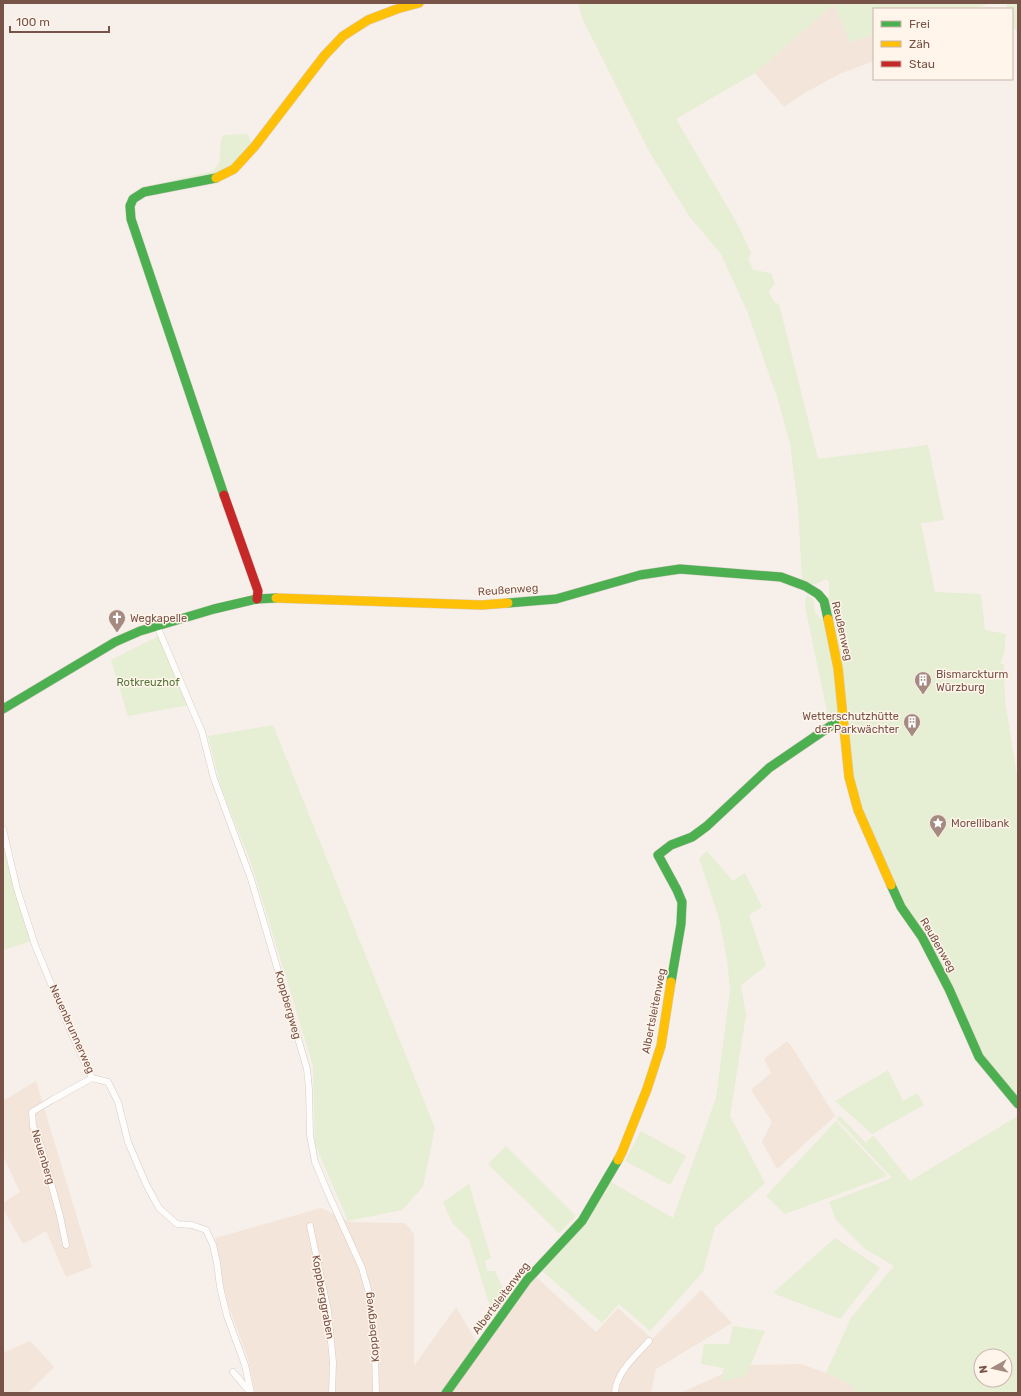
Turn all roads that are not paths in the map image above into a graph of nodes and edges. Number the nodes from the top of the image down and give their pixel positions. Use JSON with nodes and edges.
{"nodes":[{"id":1,"x":419,"y":3,"type":"edge"},
{"id":2,"x":257,"y":599,"type":"junction"},
{"id":3,"x":157,"y":626,"type":"junction"},
{"id":4,"x":3,"y":709,"type":"edge"},
{"id":5,"x":842,"y":716,"type":"junction"},
{"id":6,"x":3,"y":829,"type":"edge"},
{"id":7,"x":92,"y":1078,"type":"junction"},
{"id":8,"x":1018,"y":1104,"type":"edge"},
{"id":9,"x":310,"y":1226,"type":"dead end"},
{"id":10,"x":66,"y":1245,"type":"dead end"},
{"id":11,"x":649,"y":1342,"type":"dead end"},
{"id":12,"x":233,"y":1372,"type":"dead end"},
{"id":13,"x":251,"y":1393,"type":"edge"},
{"id":14,"x":332,"y":1393,"type":"edge"},
{"id":15,"x":376,"y":1393,"type":"edge"},
{"id":16,"x":446,"y":1393,"type":"edge"},
{"id":17,"x":615,"y":1393,"type":"edge"}],
"edges":[{"from":1,"to":2,"type":"street"},
{"from":2,"to":3,"type":"street","name":"Reußenweg"},
{"from":2,"to":5,"type":"street","name":"Reußenweg"},
{"from":3,"to":4,"type":"street","name":"Reußenweg"},
{"from":3,"to":15,"type":"street","name":"Koppbergweg"},
{"from":5,"to":8,"type":"street","name":"Reußenweg"},
{"from":5,"to":16,"type":"street","name":"Albertsleitenweg"},
{"from":6,"to":7,"type":"street","name":"Neuenbrunnerweg"},
{"from":7,"to":10,"type":"street","name":"Neuenberg"},
{"from":7,"to":13,"type":"street","name":"Neuenbrunnerweg"},
{"from":9,"to":14,"type":"street","name":"Koppberggraben"},
{"from":11,"to":17,"type":"street"},
{"from":12,"to":13,"type":"street"}]}
